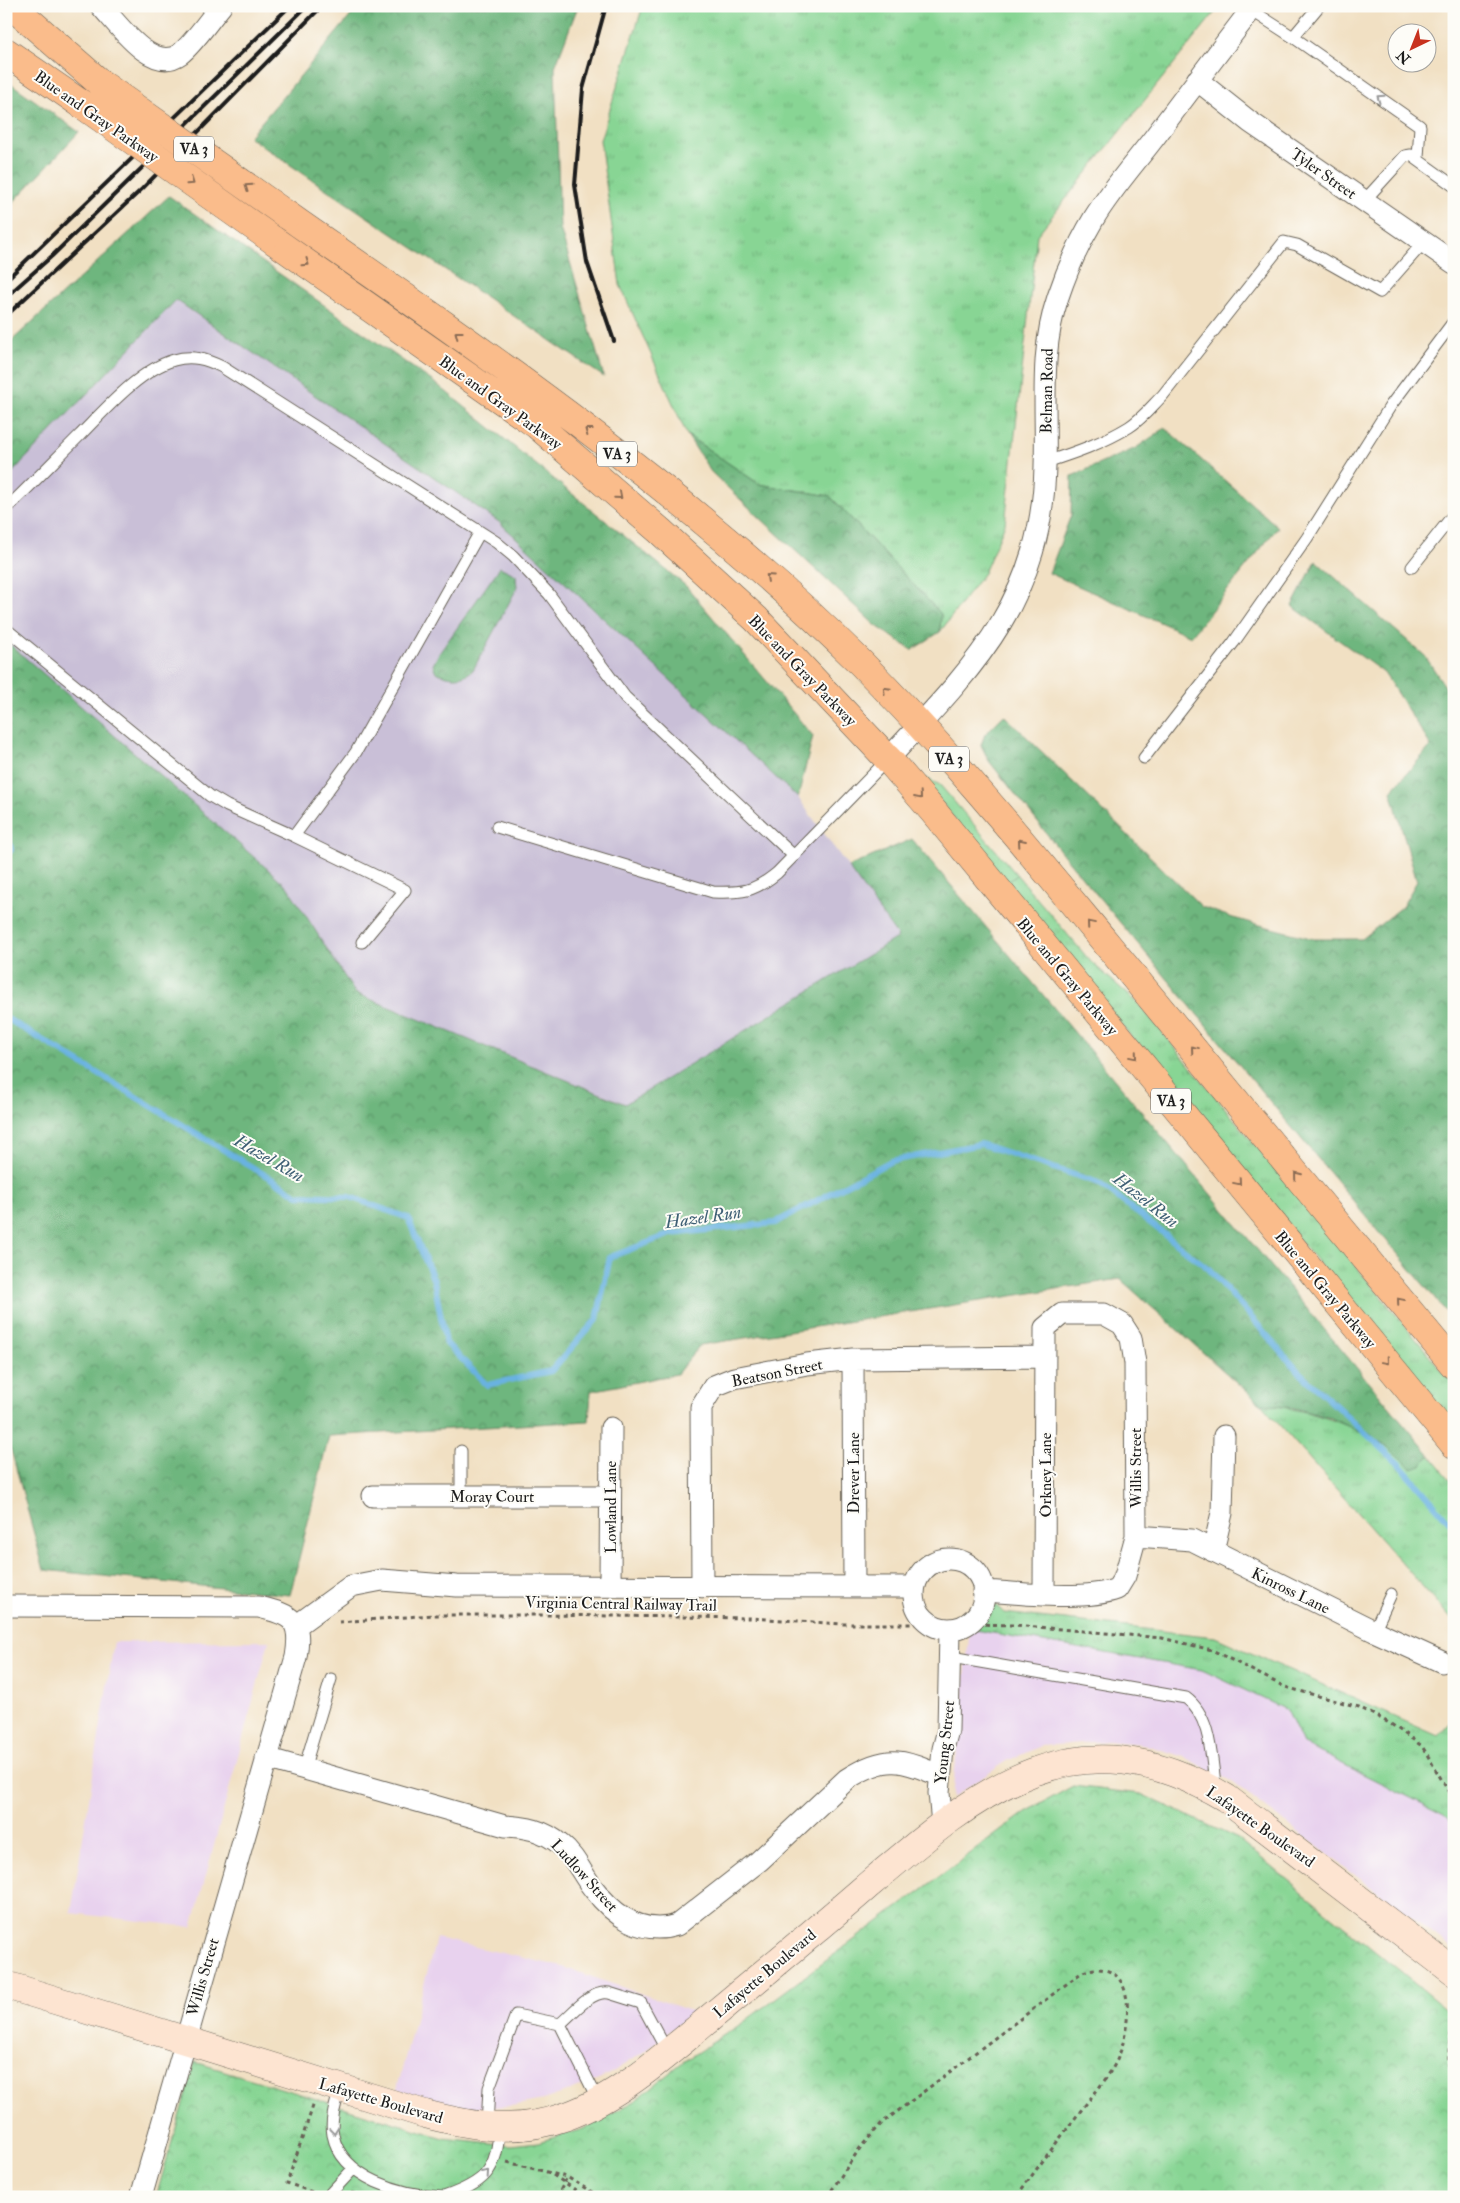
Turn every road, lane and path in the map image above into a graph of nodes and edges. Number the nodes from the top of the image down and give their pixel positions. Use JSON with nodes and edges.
{"nodes":[{"id":1,"x":12,"y":6,"type":"edge"},
{"id":2,"x":101,"y":6,"type":"edge"},
{"id":3,"x":221,"y":6,"type":"edge"},
{"id":4,"x":1318,"y":6,"type":"edge"},
{"id":5,"x":1252,"y":8,"type":"edge"},
{"id":6,"x":6,"y":16,"type":"edge"},
{"id":7,"x":1293,"y":38,"type":"junction"},
{"id":8,"x":6,"y":52,"type":"edge"},
{"id":9,"x":1198,"y":80,"type":"junction"},
{"id":10,"x":100,"y":83,"type":"junction"},
{"id":11,"x":1418,"y":158,"type":"junction"},
{"id":12,"x":1454,"y":186,"type":"edge"},
{"id":13,"x":1364,"y":201,"type":"junction"},
{"id":14,"x":1424,"y":242,"type":"junction"},
{"id":15,"x":1454,"y":263,"type":"edge"},
{"id":16,"x":1454,"y":320,"type":"edge"},
{"id":17,"x":1046,"y":462,"type":"junction"},
{"id":18,"x":6,"y":509,"type":"edge"},
{"id":19,"x":1454,"y":514,"type":"edge"},
{"id":20,"x":480,"y":532,"type":"junction"},
{"id":21,"x":1412,"y":567,"type":"dead end"},
{"id":22,"x":6,"y":629,"type":"edge"},
{"id":23,"x":920,"y":725,"type":"junction"},
{"id":24,"x":1144,"y":758,"type":"dead end"},
{"id":25,"x":888,"y":759,"type":"junction"},
{"id":26,"x":497,"y":827,"type":"dead end"},
{"id":27,"x":294,"y":836,"type":"junction"},
{"id":28,"x":794,"y":856,"type":"junction"},
{"id":29,"x":362,"y":942,"type":"dead end"},
{"id":30,"x":1045,"y":1357,"type":"junction"},
{"id":31,"x":852,"y":1358,"type":"junction"},
{"id":32,"x":1454,"y":1365,"type":"edge"},
{"id":33,"x":611,"y":1428,"type":"dead end"},
{"id":34,"x":1224,"y":1436,"type":"dead end"},
{"id":35,"x":1454,"y":1444,"type":"edge"},
{"id":36,"x":461,"y":1452,"type":"dead end"},
{"id":37,"x":374,"y":1496,"type":"dead end"},
{"id":38,"x":461,"y":1496,"type":"junction"},
{"id":39,"x":610,"y":1496,"type":"junction"},
{"id":40,"x":1136,"y":1536,"type":"junction"},
{"id":41,"x":1213,"y":1551,"type":"junction"},
{"id":42,"x":610,"y":1586,"type":"junction"},
{"id":43,"x":702,"y":1587,"type":"junction"},
{"id":44,"x":854,"y":1587,"type":"junction"},
{"id":45,"x":914,"y":1587,"type":"junction"},
{"id":46,"x":983,"y":1591,"type":"junction"},
{"id":47,"x":1044,"y":1594,"type":"junction"},
{"id":48,"x":1392,"y":1594,"type":"dead end"},
{"id":49,"x":6,"y":1606,"type":"edge"},
{"id":50,"x":330,"y":1622,"type":"dead end"},
{"id":51,"x":921,"y":1624,"type":"dead end"},
{"id":52,"x":976,"y":1624,"type":"dead end"},
{"id":53,"x":296,"y":1626,"type":"junction"},
{"id":54,"x":950,"y":1630,"type":"junction"},
{"id":55,"x":1374,"y":1631,"type":"junction"},
{"id":56,"x":950,"y":1657,"type":"junction"},
{"id":57,"x":1442,"y":1662,"type":"dead end"},
{"id":58,"x":332,"y":1679,"type":"dead end"},
{"id":59,"x":266,"y":1758,"type":"junction"},
{"id":60,"x":304,"y":1769,"type":"junction"},
{"id":61,"x":940,"y":1775,"type":"junction"},
{"id":62,"x":1216,"y":1792,"type":"junction"},
{"id":63,"x":1454,"y":1801,"type":"edge"},
{"id":64,"x":942,"y":1824,"type":"junction"},
{"id":65,"x":1454,"y":1972,"type":"edge"},
{"id":66,"x":6,"y":1984,"type":"edge"},
{"id":67,"x":560,"y":2024,"type":"junction"},
{"id":68,"x":1454,"y":2025,"type":"edge"},
{"id":69,"x":185,"y":2039,"type":"junction"},
{"id":70,"x":668,"y":2053,"type":"junction"},
{"id":71,"x":340,"y":2089,"type":"junction"},
{"id":72,"x":1454,"y":2099,"type":"edge"},
{"id":73,"x":599,"y":2102,"type":"junction"},
{"id":74,"x":314,"y":2103,"type":"dead end"},
{"id":75,"x":493,"y":2127,"type":"junction"},
{"id":76,"x":506,"y":2162,"type":"dead end"},
{"id":77,"x":354,"y":2168,"type":"junction"},
{"id":78,"x":551,"y":2174,"type":"junction"},
{"id":79,"x":567,"y":2177,"type":"junction"},
{"id":80,"x":564,"y":2183,"type":"junction"},
{"id":81,"x":347,"y":2193,"type":"dead end"},
{"id":82,"x":324,"y":2195,"type":"edge"},
{"id":83,"x":141,"y":2197,"type":"edge"},
{"id":84,"x":373,"y":2197,"type":"edge"},
{"id":85,"x":443,"y":2197,"type":"edge"},
{"id":86,"x":557,"y":2197,"type":"edge"},
{"id":87,"x":586,"y":2197,"type":"edge"},
{"id":88,"x":600,"y":2197,"type":"edge"},
{"id":89,"x":827,"y":2197,"type":"edge"},
{"id":90,"x":1016,"y":2197,"type":"edge"}],
"edges":[{"from":1,"to":10,"type":"highway"},
{"from":2,"to":3,"type":"street"},
{"from":4,"to":7,"type":"lane"},
{"from":5,"to":7,"type":"lane"},
{"from":5,"to":9,"type":"street","name":"Belman Road"},
{"from":6,"to":10,"type":"highway","name":"Blue and Gray Parkway","number":"VA 3"},
{"from":11,"to":7,"type":"lane","one_way":true},
{"from":8,"to":25,"type":"highway","name":"Blue and Gray Parkway","number":"VA 3","one_way":true,"bridge":true},
{"from":9,"to":13,"type":"street","name":"Tyler Street"},
{"from":9,"to":17,"type":"street","name":"Belman Road"},
{"from":23,"to":10,"type":"highway","name":"Blue and Gray Parkway","number":"VA 3","one_way":true,"bridge":true},
{"from":11,"to":12,"type":"lane"},
{"from":11,"to":13,"type":"lane"},
{"from":13,"to":14,"type":"street","name":"Tyler Street"},
{"from":14,"to":15,"type":"street","name":"Tyler Street"},
{"from":14,"to":17,"type":"lane"},
{"from":16,"to":24,"type":"lane"},
{"from":17,"to":23,"type":"street","name":"Belman Road"},
{"from":18,"to":20,"type":"lane"},
{"from":19,"to":21,"type":"lane"},
{"from":20,"to":27,"type":"lane"},
{"from":20,"to":28,"type":"lane"},
{"from":22,"to":27,"type":"lane"},
{"from":23,"to":25,"type":"street","name":"Belman Road"},
{"from":32,"to":23,"type":"highway","name":"Blue and Gray Parkway","number":"VA 3","one_way":true},
{"from":25,"to":28,"type":"lane"},
{"from":25,"to":35,"type":"highway","name":"Blue and Gray Parkway","number":"VA 3","one_way":true},
{"from":26,"to":28,"type":"lane"},
{"from":27,"to":29,"type":"lane"},
{"from":30,"to":31,"type":"street","name":"Beatson Street"},
{"from":30,"to":40,"type":"street","name":"Willis Street"},
{"from":30,"to":47,"type":"street","name":"Orkney Lane"},
{"from":31,"to":43,"type":"street","name":"Beatson Street"},
{"from":31,"to":44,"type":"street","name":"Drever Lane"},
{"from":33,"to":39,"type":"street","name":"Lowland Lane"},
{"from":34,"to":41,"type":"street"},
{"from":36,"to":38,"type":"lane"},
{"from":37,"to":38,"type":"street","name":"Moray Court"},
{"from":38,"to":39,"type":"street","name":"Moray Court"},
{"from":39,"to":42,"type":"street","name":"Lowland Lane"},
{"from":40,"to":41,"type":"street","name":"Kinross Lane"},
{"from":40,"to":47,"type":"street","name":"Willis Street"},
{"from":41,"to":55,"type":"street","name":"Kinross Lane"},
{"from":42,"to":43,"type":"street"},
{"from":42,"to":53,"type":"street"},
{"from":43,"to":44,"type":"street"},
{"from":44,"to":45,"type":"street"},
{"from":45,"to":46,"type":"street"},
{"from":45,"to":54,"type":"street"},
{"from":46,"to":47,"type":"street","name":"Willis Street"},
{"from":46,"to":54,"type":"street"},
{"from":48,"to":55,"type":"lane"},
{"from":49,"to":53,"type":"street"},
{"from":50,"to":51,"type":"path","name":"Virginia Central Railway Trail"},
{"from":52,"to":63,"type":"path"},
{"from":53,"to":59,"type":"street","name":"Willis Street"},
{"from":54,"to":56,"type":"street","name":"Young Street"},
{"from":55,"to":57,"type":"street","name":"Kinross Lane"},
{"from":56,"to":61,"type":"street","name":"Young Street"},
{"from":56,"to":62,"type":"lane"},
{"from":58,"to":60,"type":"lane"},
{"from":59,"to":60,"type":"street","name":"Ludlow Street"},
{"from":59,"to":69,"type":"street","name":"Willis Street"},
{"from":60,"to":61,"type":"street","name":"Ludlow Street"},
{"from":61,"to":64,"type":"street","name":"Young Street"},
{"from":62,"to":64,"type":"main road","name":"Lafayette Boulevard"},
{"from":62,"to":65,"type":"main road","name":"Lafayette Boulevard"},
{"from":64,"to":70,"type":"main road","name":"Lafayette Boulevard"},
{"from":66,"to":69,"type":"main road","name":"Lafayette Boulevard"},
{"from":67,"to":70,"type":"lane"},
{"from":67,"to":73,"type":"lane"},
{"from":67,"to":75,"type":"lane"},
{"from":68,"to":72,"type":"path"},
{"from":69,"to":71,"type":"main road","name":"Lafayette Boulevard"},
{"from":69,"to":83,"type":"street","name":"Willis Street"},
{"from":70,"to":73,"type":"main road","name":"Lafayette Boulevard"},
{"from":71,"to":75,"type":"main road","name":"Lafayette Boulevard"},
{"from":71,"to":77,"type":"lane","one_way":true},
{"from":73,"to":75,"type":"main road","name":"Lafayette Boulevard"},
{"from":74,"to":82,"type":"path"},
{"from":85,"to":75,"type":"lane","one_way":true},
{"from":76,"to":78,"type":"path"},
{"from":77,"to":82,"type":"lane"},
{"from":77,"to":85,"type":"lane"},
{"from":78,"to":79,"type":"path"},
{"from":78,"to":80,"type":"path"},
{"from":79,"to":80,"type":"path"},
{"from":79,"to":88,"type":"path"},
{"from":80,"to":86,"type":"path"},
{"from":80,"to":87,"type":"path"},
{"from":81,"to":84,"type":"path"},
{"from":89,"to":90,"type":"path"}]}
